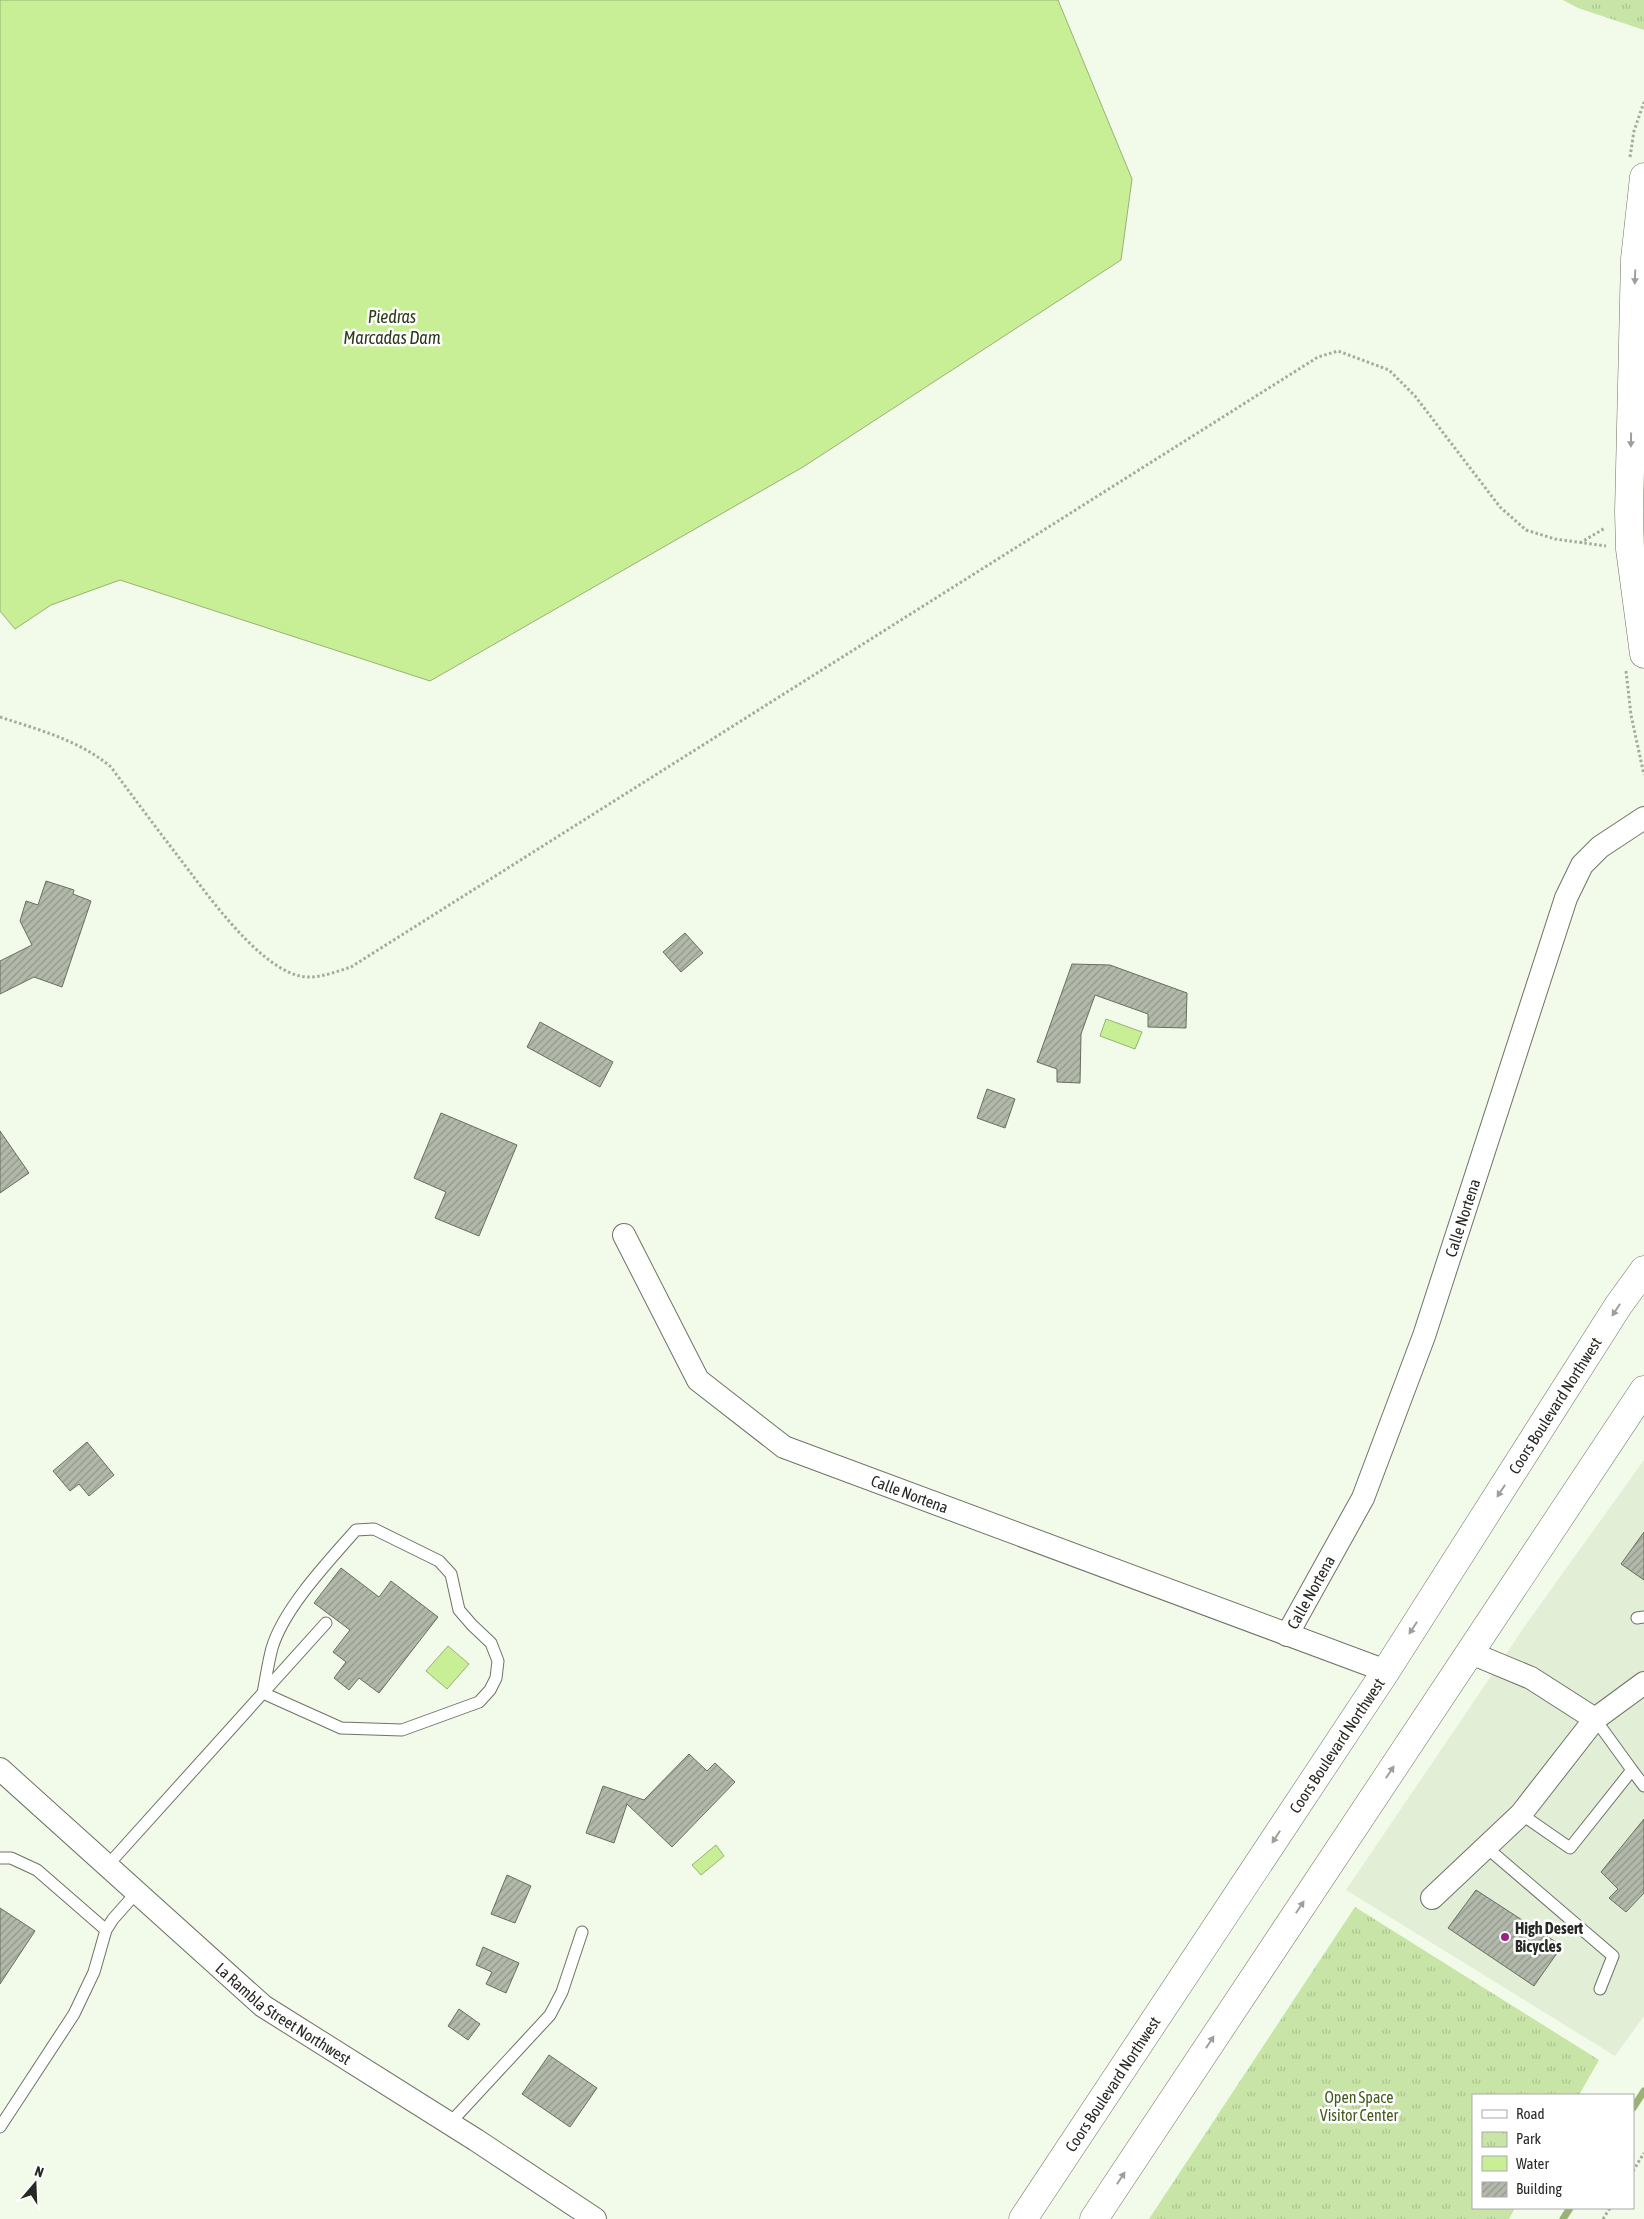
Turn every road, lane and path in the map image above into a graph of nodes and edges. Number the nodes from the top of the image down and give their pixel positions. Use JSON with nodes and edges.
{"nodes":[{"id":1,"x":1644,"y":177,"type":"edge"},
{"id":2,"x":1630,"y":549,"type":"junction"},
{"id":3,"x":1644,"y":654,"type":"edge"},
{"id":4,"x":0,"y":717,"type":"edge"},
{"id":5,"x":1644,"y":818,"type":"edge"},
{"id":6,"x":624,"y":1235,"type":"dead end"},
{"id":7,"x":1644,"y":1270,"type":"edge"},
{"id":8,"x":1644,"y":1390,"type":"edge"},
{"id":9,"x":326,"y":1623,"type":"dead end"},
{"id":10,"x":1287,"y":1635,"type":"junction"},
{"id":11,"x":1471,"y":1653,"type":"junction"},
{"id":12,"x":1386,"y":1671,"type":"junction"},
{"id":13,"x":1644,"y":1683,"type":"edge"},
{"id":14,"x":263,"y":1693,"type":"junction"},
{"id":15,"x":1595,"y":1719,"type":"junction"},
{"id":16,"x":0,"y":1769,"type":"edge"},
{"id":17,"x":1632,"y":1770,"type":"junction"},
{"id":18,"x":1644,"y":1786,"type":"edge"},
{"id":19,"x":1521,"y":1814,"type":"junction"},
{"id":20,"x":1486,"y":1847,"type":"junction"},
{"id":21,"x":0,"y":1858,"type":"edge"},
{"id":22,"x":108,"y":1866,"type":"junction"},
{"id":23,"x":137,"y":1892,"type":"junction"},
{"id":24,"x":1432,"y":1898,"type":"dead end"},
{"id":25,"x":106,"y":1930,"type":"junction"},
{"id":26,"x":582,"y":1932,"type":"dead end"},
{"id":27,"x":1600,"y":1989,"type":"dead end"},
{"id":28,"x":450,"y":2123,"type":"junction"},
{"id":29,"x":0,"y":2127,"type":"edge"},
{"id":30,"x":1644,"y":2153,"type":"edge"},
{"id":31,"x":1634,"y":2169,"type":"edge"},
{"id":32,"x":595,"y":2219,"type":"edge"},
{"id":33,"x":1023,"y":2219,"type":"edge"},
{"id":34,"x":1094,"y":2219,"type":"edge"}],
"edges":[{"from":1,"to":2,"type":"main road","one_way":true},
{"from":2,"to":3,"type":"main road"},
{"from":2,"to":4,"type":"path"},
{"from":5,"to":10,"type":"street","name":"Calle Nortena"},
{"from":6,"to":10,"type":"street","name":"Calle Nortena"},
{"from":7,"to":12,"type":"main road","name":"Coors Boulevard Northwest","one_way":true},
{"from":8,"to":11,"type":"main road"},
{"from":9,"to":14,"type":"lane"},
{"from":10,"to":12,"type":"street"},
{"from":11,"to":15,"type":"street"},
{"from":34,"to":11,"type":"main road","one_way":true},
{"from":12,"to":33,"type":"main road","name":"Coors Boulevard Northwest","one_way":true},
{"from":13,"to":15,"type":"street"},
{"from":14,"to":14,"type":"lane"},
{"from":14,"to":22,"type":"lane"},
{"from":15,"to":17,"type":"lane"},
{"from":15,"to":19,"type":"street"},
{"from":16,"to":22,"type":"street","name":"La Rambla Street Northwest"},
{"from":17,"to":18,"type":"lane"},
{"from":17,"to":19,"type":"lane"},
{"from":19,"to":20,"type":"street"},
{"from":20,"to":24,"type":"street"},
{"from":20,"to":27,"type":"lane"},
{"from":21,"to":25,"type":"lane"},
{"from":22,"to":23,"type":"street","name":"La Rambla Street Northwest"},
{"from":23,"to":25,"type":"lane"},
{"from":23,"to":28,"type":"street","name":"La Rambla Street Northwest"},
{"from":25,"to":29,"type":"lane"},
{"from":26,"to":28,"type":"lane"},
{"from":28,"to":32,"type":"street","name":"La Rambla Street Northwest"},
{"from":30,"to":31,"type":"path"}]}
